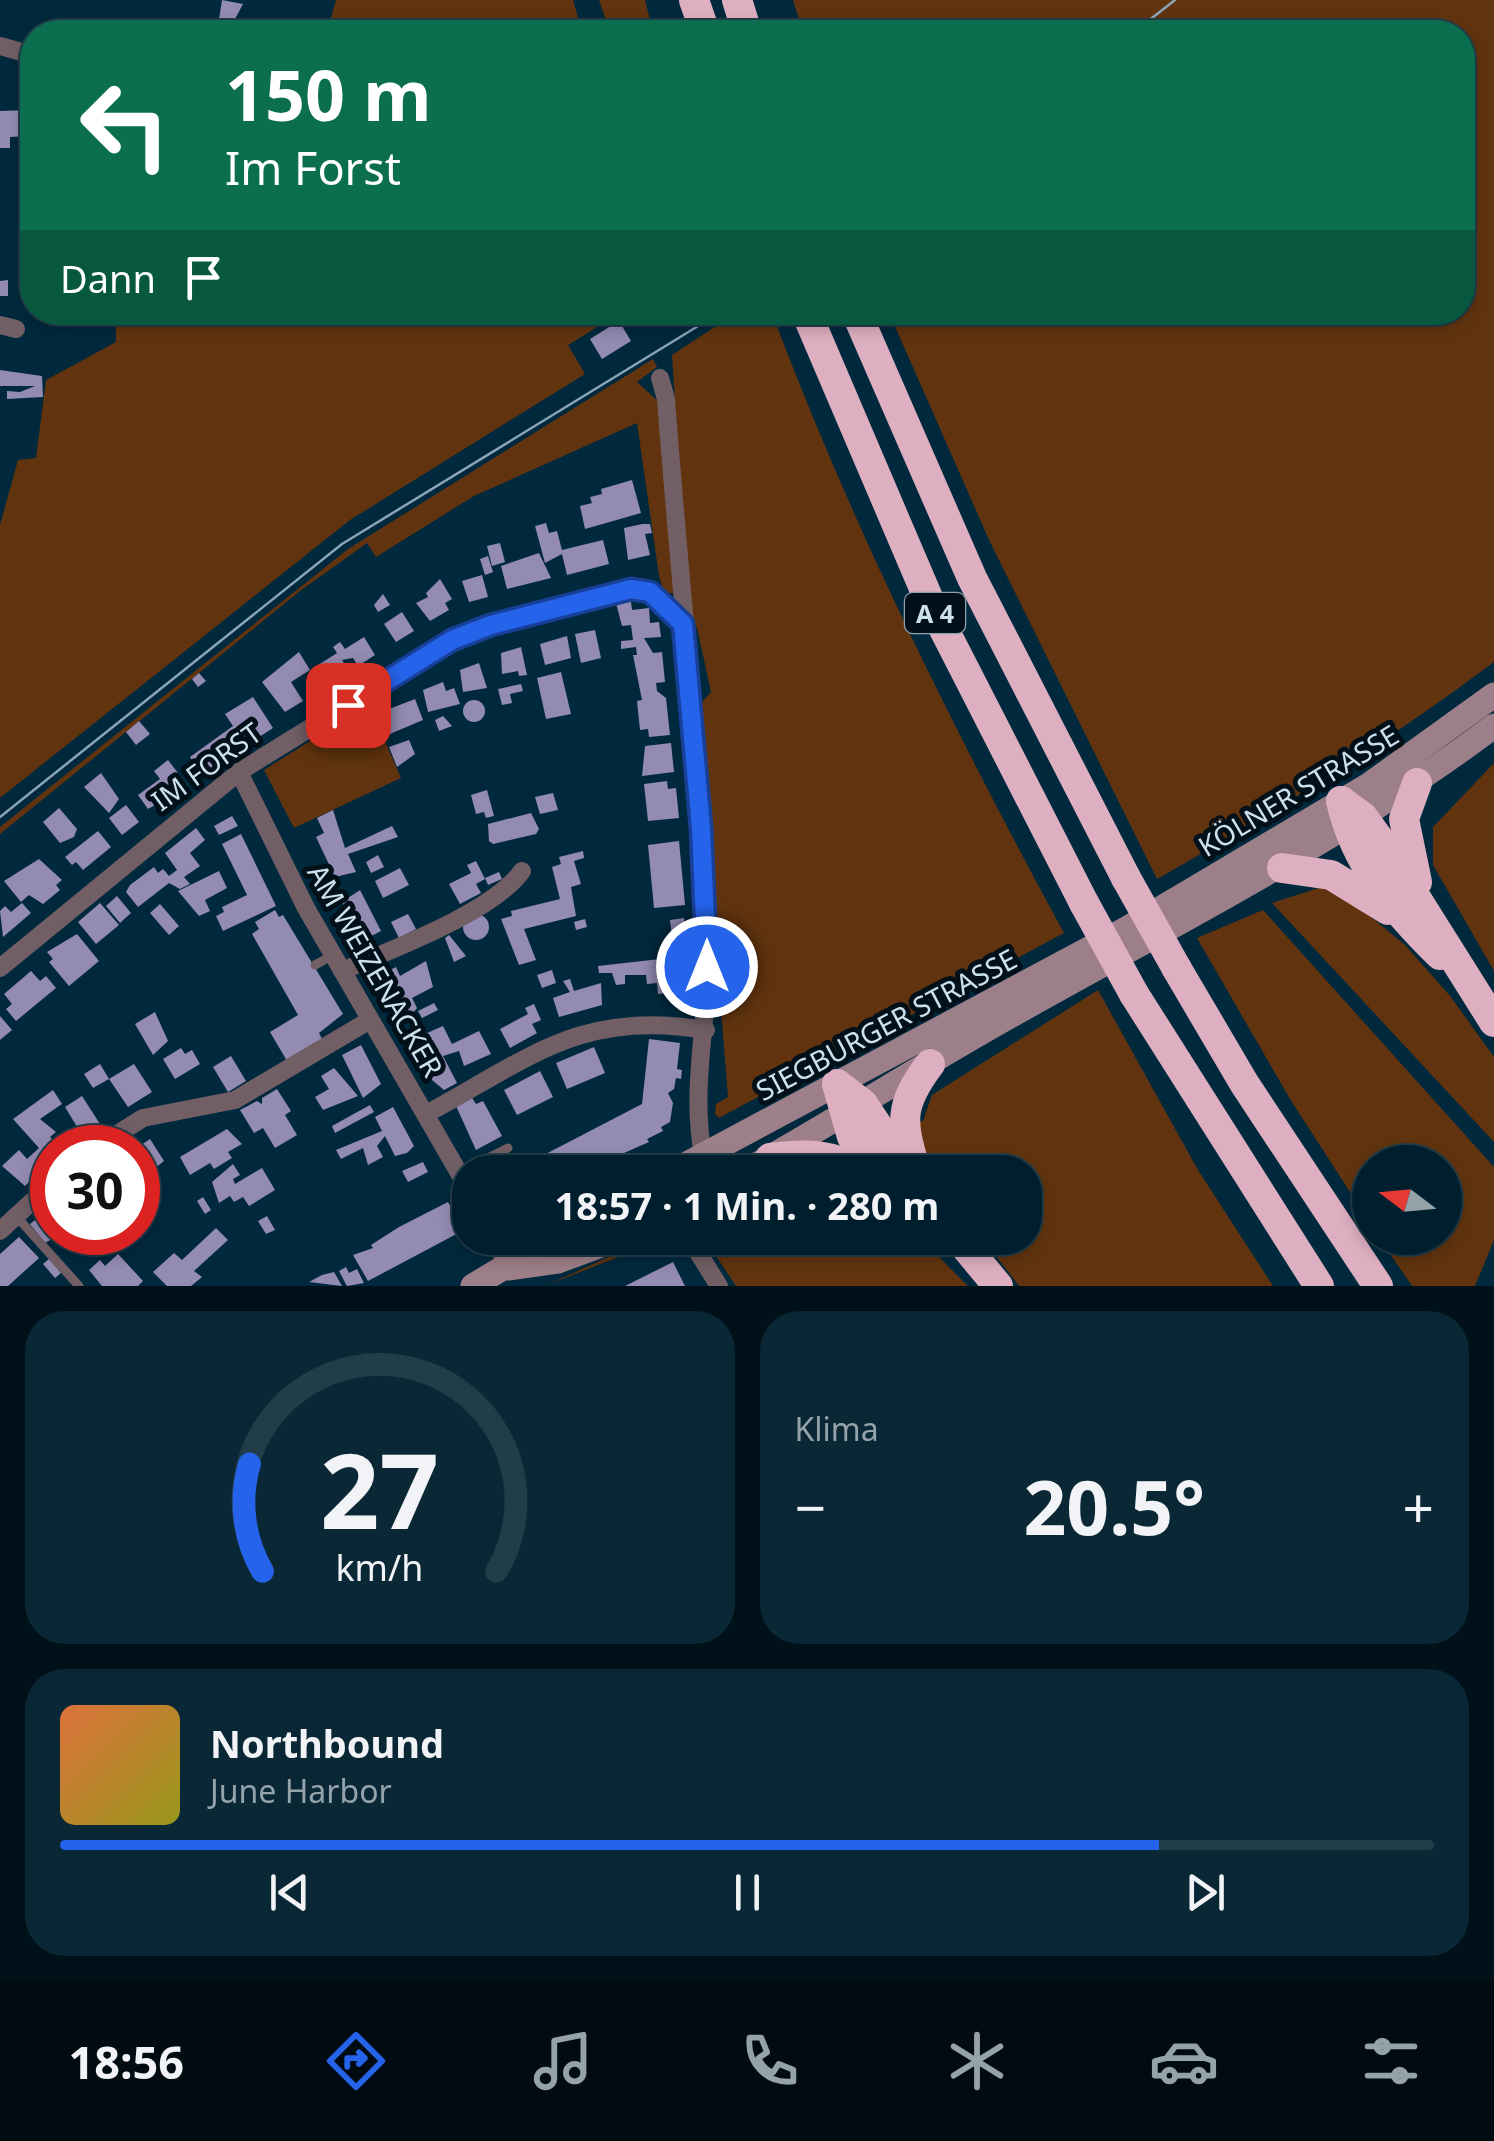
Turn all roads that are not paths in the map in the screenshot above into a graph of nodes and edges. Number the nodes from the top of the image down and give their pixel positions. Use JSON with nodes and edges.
{"nodes":[{"id":1,"x":812,"y":325,"type":"edge"},
{"id":2,"x":862,"y":325,"type":"edge"},
{"id":3,"x":660,"y":378,"type":"dead end"},
{"id":4,"x":683,"y":624,"type":"junction"},
{"id":5,"x":1494,"y":694,"type":"edge"},
{"id":6,"x":1494,"y":726,"type":"edge"},
{"id":7,"x":1482,"y":745,"type":"edge"},
{"id":8,"x":239,"y":772,"type":"junction"},
{"id":9,"x":1416,"y":782,"type":"junction"},
{"id":10,"x":1350,"y":815,"type":"junction"},
{"id":11,"x":1282,"y":868,"type":"junction"},
{"id":12,"x":522,"y":871,"type":"dead end"},
{"id":13,"x":1418,"y":917,"type":"junction"},
{"id":14,"x":1185,"y":918,"type":"joint"},
{"id":15,"x":1128,"y":928,"type":"joint"},
{"id":16,"x":338,"y":963,"type":"junction"},
{"id":17,"x":316,"y":966,"type":"dead end"},
{"id":18,"x":0,"y":968,"type":"edge"},
{"id":19,"x":370,"y":1020,"type":"junction"},
{"id":20,"x":1494,"y":1022,"type":"edge"},
{"id":21,"x":706,"y":1030,"type":"junction"},
{"id":22,"x":930,"y":1064,"type":"junction"},
{"id":23,"x":837,"y":1084,"type":"junction"},
{"id":24,"x":854,"y":1110,"type":"junction"},
{"id":25,"x":428,"y":1114,"type":"junction"},
{"id":26,"x":132,"y":1125,"type":"edge"},
{"id":27,"x":508,"y":1148,"type":"dead end"},
{"id":28,"x":494,"y":1155,"type":"edge"},
{"id":29,"x":703,"y":1155,"type":"joint"},
{"id":30,"x":775,"y":1155,"type":"edge"},
{"id":31,"x":799,"y":1155,"type":"edge"},
{"id":32,"x":830,"y":1155,"type":"edge"},
{"id":33,"x":867,"y":1155,"type":"edge"},
{"id":34,"x":897,"y":1155,"type":"edge"},
{"id":35,"x":910,"y":1155,"type":"edge"},
{"id":36,"x":452,"y":1158,"type":"edge"},
{"id":37,"x":30,"y":1203,"type":"edge"},
{"id":38,"x":16,"y":1216,"type":"junction"},
{"id":39,"x":0,"y":1231,"type":"edge"},
{"id":40,"x":502,"y":1255,"type":"edge"},
{"id":41,"x":527,"y":1255,"type":"edge"},
{"id":42,"x":576,"y":1255,"type":"edge"},
{"id":43,"x":700,"y":1255,"type":"edge"},
{"id":44,"x":972,"y":1255,"type":"edge"},
{"id":45,"x":508,"y":1268,"type":"junction"},
{"id":46,"x":719,"y":1284,"type":"edge"},
{"id":47,"x":79,"y":1286,"type":"edge"},
{"id":48,"x":472,"y":1286,"type":"edge"},
{"id":49,"x":998,"y":1286,"type":"edge"},
{"id":50,"x":1319,"y":1286,"type":"edge"},
{"id":51,"x":1378,"y":1286,"type":"edge"}],
"edges":[{"from":1,"to":50,"type":"highway","number":"A 4","bridge":true},
{"from":2,"to":51,"type":"highway","number":"A 4","bridge":true},
{"from":3,"to":4,"type":"street"},
{"from":4,"to":8,"type":"street","name":"IM FORST"},
{"from":4,"to":21,"type":"street"},
{"from":5,"to":10,"type":"main road","name":"KÖLNER STRASSE"},
{"from":6,"to":7,"type":"main road","name":"KÖLNER STRASSE"},
{"from":7,"to":9,"type":"main road","name":"KÖLNER STRASSE"},
{"from":8,"to":16,"type":"street","name":"AM WEIZENACKER"},
{"from":8,"to":18,"type":"street","name":"IM FORST"},
{"from":9,"to":10,"type":"main road","name":"KÖLNER STRASSE"},
{"from":9,"to":13,"type":"highway"},
{"from":10,"to":11,"type":"main road","name":"KÖLNER STRASSE"},
{"from":10,"to":13,"type":"highway"},
{"from":10,"to":15,"type":"main road","name":"KÖLNER STRASSE"},
{"from":11,"to":13,"type":"highway"},
{"from":11,"to":14,"type":"main road","name":"KÖLNER STRASSE"},
{"from":12,"to":16,"type":"street"},
{"from":13,"to":20,"type":"highway"},
{"from":14,"to":22,"type":"main road","name":"SIEGBURGER STRASSE"},
{"from":15,"to":23,"type":"main road","name":"SIEGBURGER STRASSE"},
{"from":16,"to":17,"type":"lane"},
{"from":16,"to":19,"type":"street","name":"AM WEIZENACKER"},
{"from":19,"to":25,"type":"street","name":"AM WEIZENACKER"},
{"from":19,"to":26,"type":"street"},
{"from":21,"to":25,"type":"street"},
{"from":21,"to":29,"type":"street"},
{"from":22,"to":24,"type":"main road","name":"SIEGBURGER STRASSE"},
{"from":22,"to":35,"type":"highway"},
{"from":23,"to":24,"type":"highway"},
{"from":23,"to":29,"type":"main road","name":"SIEGBURGER STRASSE"},
{"from":24,"to":30,"type":"main road","name":"SIEGBURGER STRASSE"},
{"from":24,"to":33,"type":"highway"},
{"from":24,"to":34,"type":"highway"},
{"from":25,"to":36,"type":"street","name":"AM WEIZENACKER"},
{"from":27,"to":28,"type":"lane"},
{"from":31,"to":32,"type":"highway"},
{"from":37,"to":38,"type":"street"},
{"from":38,"to":39,"type":"street"},
{"from":38,"to":47,"type":"lane"},
{"from":40,"to":45,"type":"street"},
{"from":41,"to":45,"type":"main road"},
{"from":42,"to":45,"type":"main road"},
{"from":43,"to":46,"type":"street"},
{"from":44,"to":49,"type":"highway"},
{"from":45,"to":48,"type":"main road"}]}
